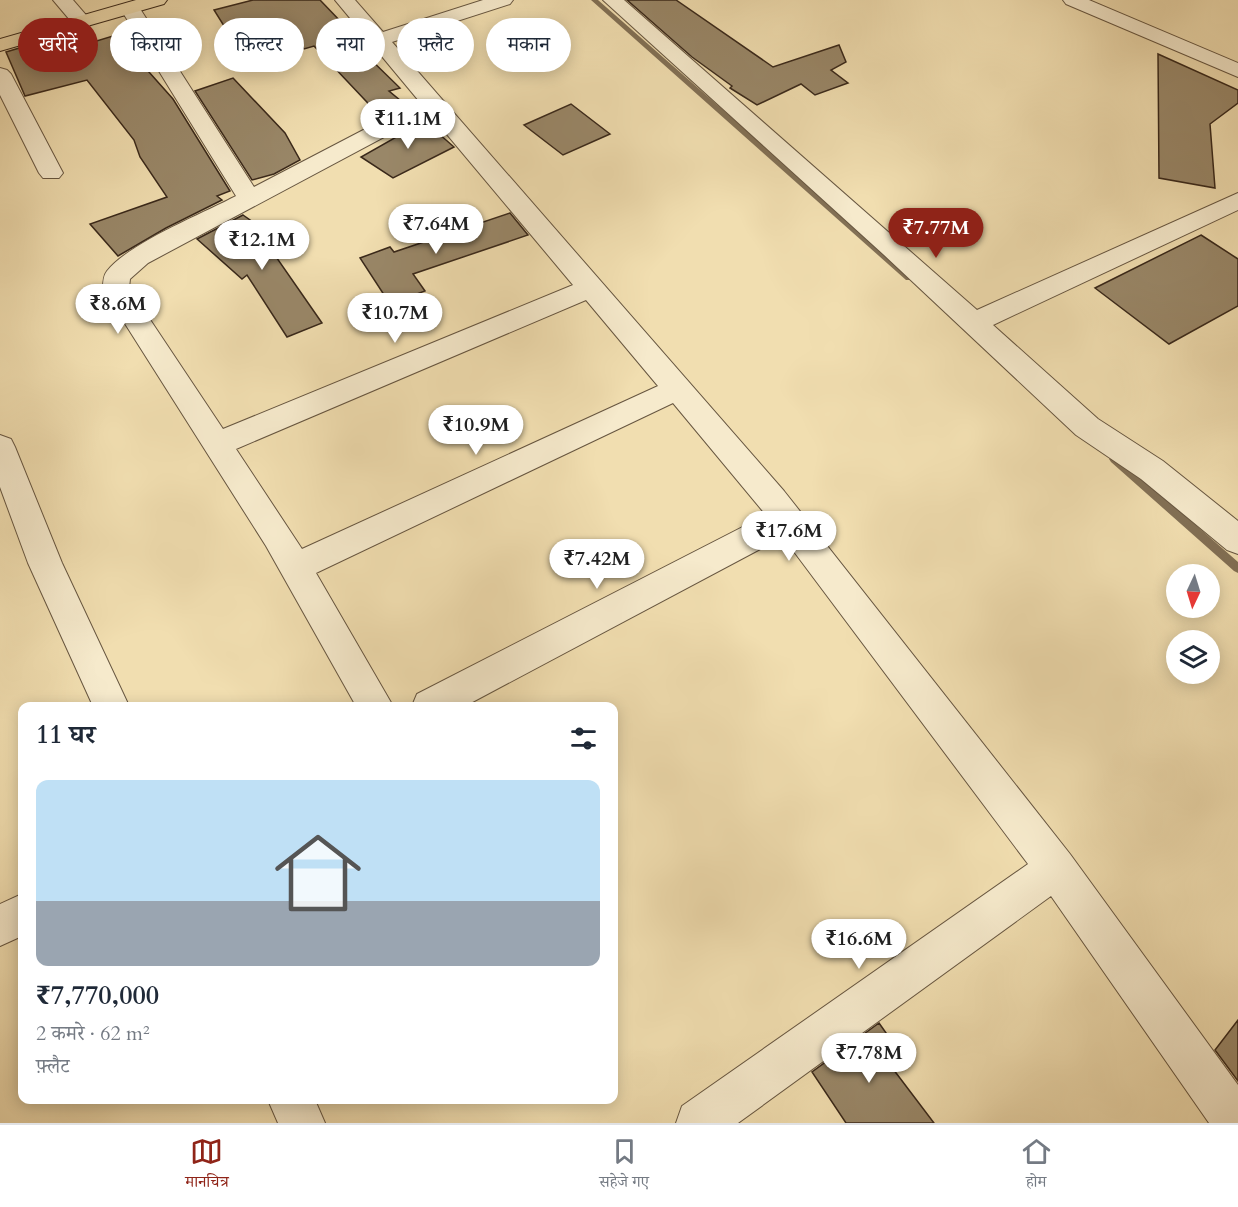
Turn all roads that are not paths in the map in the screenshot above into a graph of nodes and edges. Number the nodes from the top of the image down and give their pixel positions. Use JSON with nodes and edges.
{"nodes":[{"id":1,"x":63,"y":0,"type":"edge"},
{"id":2,"x":157,"y":0,"type":"edge"},
{"id":3,"x":345,"y":0,"type":"edge"},
{"id":4,"x":503,"y":0,"type":"edge"},
{"id":5,"x":613,"y":0,"type":"edge"},
{"id":6,"x":1072,"y":0,"type":"edge"},
{"id":7,"x":130,"y":8,"type":"junction"},
{"id":8,"x":79,"y":18,"type":"edge"},
{"id":9,"x":93,"y":18,"type":"edge"},
{"id":10,"x":360,"y":18,"type":"edge"},
{"id":11,"x":385,"y":38,"type":"edge"},
{"id":12,"x":18,"y":40,"type":"edge"},
{"id":13,"x":0,"y":45,"type":"edge"},
{"id":14,"x":385,"y":47,"type":"edge"},
{"id":15,"x":1238,"y":71,"type":"edge"},
{"id":16,"x":0,"y":74,"type":"edge"},
{"id":17,"x":432,"y":103,"type":"junction"},
{"id":18,"x":51,"y":173,"type":"dead end"},
{"id":19,"x":250,"y":200,"type":"junction"},
{"id":20,"x":1238,"y":201,"type":"edge"},
{"id":21,"x":590,"y":288,"type":"junction"},
{"id":22,"x":974,"y":323,"type":"junction"},
{"id":23,"x":677,"y":389,"type":"junction"},
{"id":24,"x":217,"y":444,"type":"junction"},
{"id":25,"x":0,"y":447,"type":"edge"},
{"id":26,"x":788,"y":519,"type":"junction"},
{"id":27,"x":1238,"y":540,"type":"edge"},
{"id":28,"x":296,"y":567,"type":"junction"},
{"id":29,"x":109,"y":702,"type":"edge"},
{"id":30,"x":373,"y":702,"type":"edge"},
{"id":31,"x":438,"y":702,"type":"edge"},
{"id":32,"x":1056,"y":868,"type":"junction"},
{"id":33,"x":18,"y":917,"type":"edge"},
{"id":34,"x":0,"y":926,"type":"edge"},
{"id":35,"x":293,"y":1104,"type":"edge"},
{"id":36,"x":302,"y":1123,"type":"edge"},
{"id":37,"x":699,"y":1123,"type":"edge"},
{"id":38,"x":1237,"y":1123,"type":"edge"}],
"edges":[{"from":1,"to":8,"type":"street"},
{"from":2,"to":7,"type":"highway"},
{"from":3,"to":10,"type":"street"},
{"from":4,"to":11,"type":"street"},
{"from":5,"to":22,"type":"street"},
{"from":6,"to":15,"type":"street"},
{"from":7,"to":9,"type":"highway"},
{"from":7,"to":19,"type":"street"},
{"from":12,"to":13,"type":"highway"},
{"from":14,"to":17,"type":"street"},
{"from":16,"to":18,"type":"street"},
{"from":17,"to":19,"type":"street"},
{"from":17,"to":21,"type":"street"},
{"from":19,"to":24,"type":"street"},
{"from":20,"to":22,"type":"street"},
{"from":21,"to":23,"type":"street"},
{"from":21,"to":24,"type":"street"},
{"from":22,"to":27,"type":"street"},
{"from":23,"to":26,"type":"street"},
{"from":23,"to":28,"type":"street"},
{"from":24,"to":28,"type":"street"},
{"from":25,"to":29,"type":"street"},
{"from":26,"to":31,"type":"street"},
{"from":26,"to":32,"type":"street"},
{"from":28,"to":30,"type":"street"},
{"from":32,"to":37,"type":"street"},
{"from":32,"to":38,"type":"street"},
{"from":33,"to":34,"type":"street"},
{"from":35,"to":36,"type":"street"}]}
